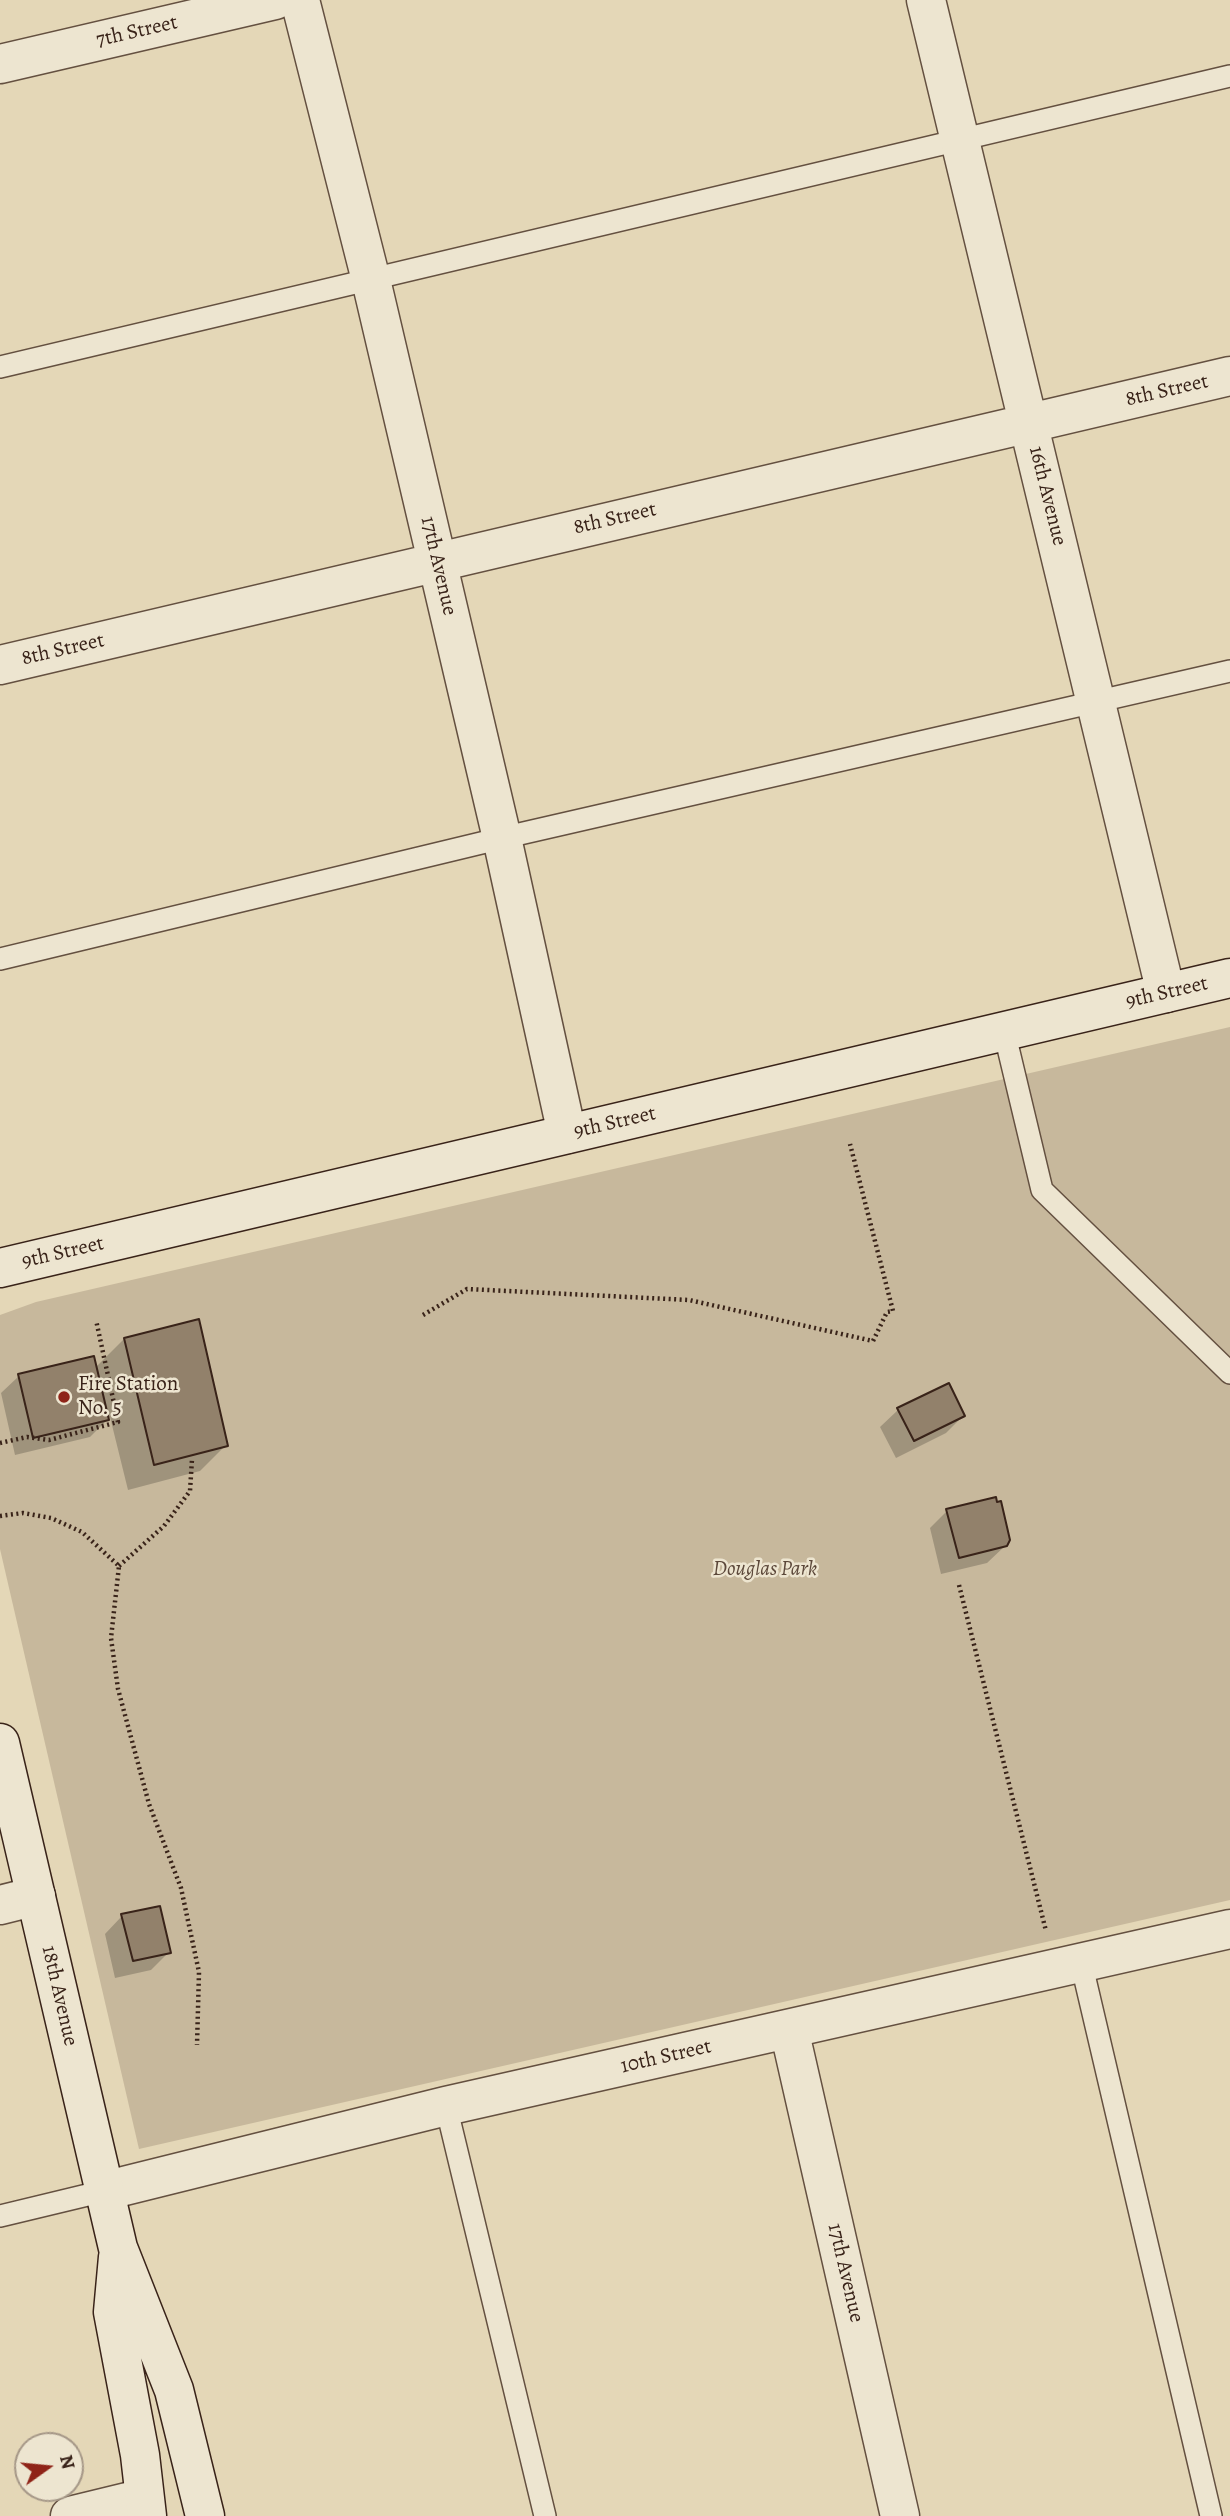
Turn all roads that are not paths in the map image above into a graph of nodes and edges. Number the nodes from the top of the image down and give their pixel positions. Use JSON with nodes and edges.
{"nodes":[{"id":1,"x":275,"y":0,"type":"edge"},
{"id":2,"x":300,"y":0,"type":"edge"},
{"id":3,"x":926,"y":0,"type":"edge"},
{"id":4,"x":0,"y":64,"type":"edge"},
{"id":5,"x":1230,"y":76,"type":"edge"},
{"id":6,"x":960,"y":141,"type":"junction"},
{"id":7,"x":371,"y":280,"type":"junction"},
{"id":8,"x":0,"y":367,"type":"edge"},
{"id":9,"x":1230,"y":376,"type":"edge"},
{"id":10,"x":1028,"y":422,"type":"junction"},
{"id":11,"x":437,"y":562,"type":"junction"},
{"id":12,"x":0,"y":665,"type":"edge"},
{"id":13,"x":1230,"y":671,"type":"edge"},
{"id":14,"x":1098,"y":703,"type":"junction"},
{"id":15,"x":502,"y":838,"type":"junction"},
{"id":16,"x":0,"y":959,"type":"edge"},
{"id":17,"x":1230,"y":978,"type":"edge"},
{"id":18,"x":1166,"y":993,"type":"junction"},
{"id":19,"x":1004,"y":1031,"type":"junction"},
{"id":20,"x":567,"y":1134,"type":"junction"},
{"id":21,"x":0,"y":1268,"type":"edge"},
{"id":22,"x":1230,"y":1373,"type":"edge"},
{"id":23,"x":0,"y":1743,"type":"edge"},
{"id":24,"x":18,"y":1900,"type":"edge"},
{"id":25,"x":1230,"y":1929,"type":"edge"},
{"id":26,"x":1081,"y":1962,"type":"junction"},
{"id":27,"x":789,"y":2029,"type":"junction"},
{"id":28,"x":446,"y":2106,"type":"junction"},
{"id":29,"x":104,"y":2191,"type":"junction"},
{"id":30,"x":0,"y":2216,"type":"edge"},
{"id":31,"x":118,"y":2248,"type":"junction"},
{"id":32,"x":145,"y":2507,"type":"edge"},
{"id":33,"x":69,"y":2516,"type":"edge"},
{"id":34,"x":205,"y":2516,"type":"edge"},
{"id":35,"x":545,"y":2516,"type":"edge"},
{"id":36,"x":900,"y":2516,"type":"edge"},
{"id":37,"x":1211,"y":2516,"type":"edge"}],
"edges":[{"from":1,"to":4,"type":"street","name":"7th Street"},
{"from":2,"to":7,"type":"street","name":"17th Avenue"},
{"from":3,"to":6,"type":"street","name":"16th Avenue"},
{"from":5,"to":6,"type":"lane"},
{"from":6,"to":7,"type":"lane"},
{"from":6,"to":10,"type":"street","name":"16th Avenue"},
{"from":7,"to":8,"type":"lane"},
{"from":7,"to":11,"type":"street","name":"17th Avenue"},
{"from":9,"to":10,"type":"street","name":"8th Street"},
{"from":10,"to":11,"type":"street","name":"8th Street"},
{"from":10,"to":14,"type":"street","name":"16th Avenue"},
{"from":11,"to":12,"type":"street","name":"8th Street"},
{"from":11,"to":15,"type":"street","name":"17th Avenue"},
{"from":13,"to":14,"type":"lane"},
{"from":14,"to":15,"type":"lane"},
{"from":14,"to":18,"type":"street","name":"16th Avenue"},
{"from":15,"to":16,"type":"lane"},
{"from":15,"to":20,"type":"street","name":"17th Avenue"},
{"from":17,"to":18,"type":"street","name":"9th Street"},
{"from":18,"to":19,"type":"street","name":"9th Street"},
{"from":19,"to":20,"type":"street","name":"9th Street"},
{"from":19,"to":22,"type":"lane"},
{"from":20,"to":21,"type":"street","name":"9th Street"},
{"from":23,"to":24,"type":"street","name":"18th Avenue"},
{"from":24,"to":29,"type":"street","name":"18th Avenue"},
{"from":25,"to":26,"type":"street","name":"10th Street"},
{"from":26,"to":27,"type":"street","name":"10th Street"},
{"from":26,"to":37,"type":"lane"},
{"from":27,"to":28,"type":"street","name":"10th Street"},
{"from":27,"to":36,"type":"street","name":"17th Avenue"},
{"from":28,"to":29,"type":"street","name":"10th Street"},
{"from":28,"to":35,"type":"lane"},
{"from":29,"to":30,"type":"lane"},
{"from":29,"to":31,"type":"street","name":"18th Avenue"},
{"from":31,"to":32,"type":"street","name":"18th Avenue"},
{"from":31,"to":34,"type":"street","name":"18th Avenue"},
{"from":32,"to":33,"type":"street"}]}
